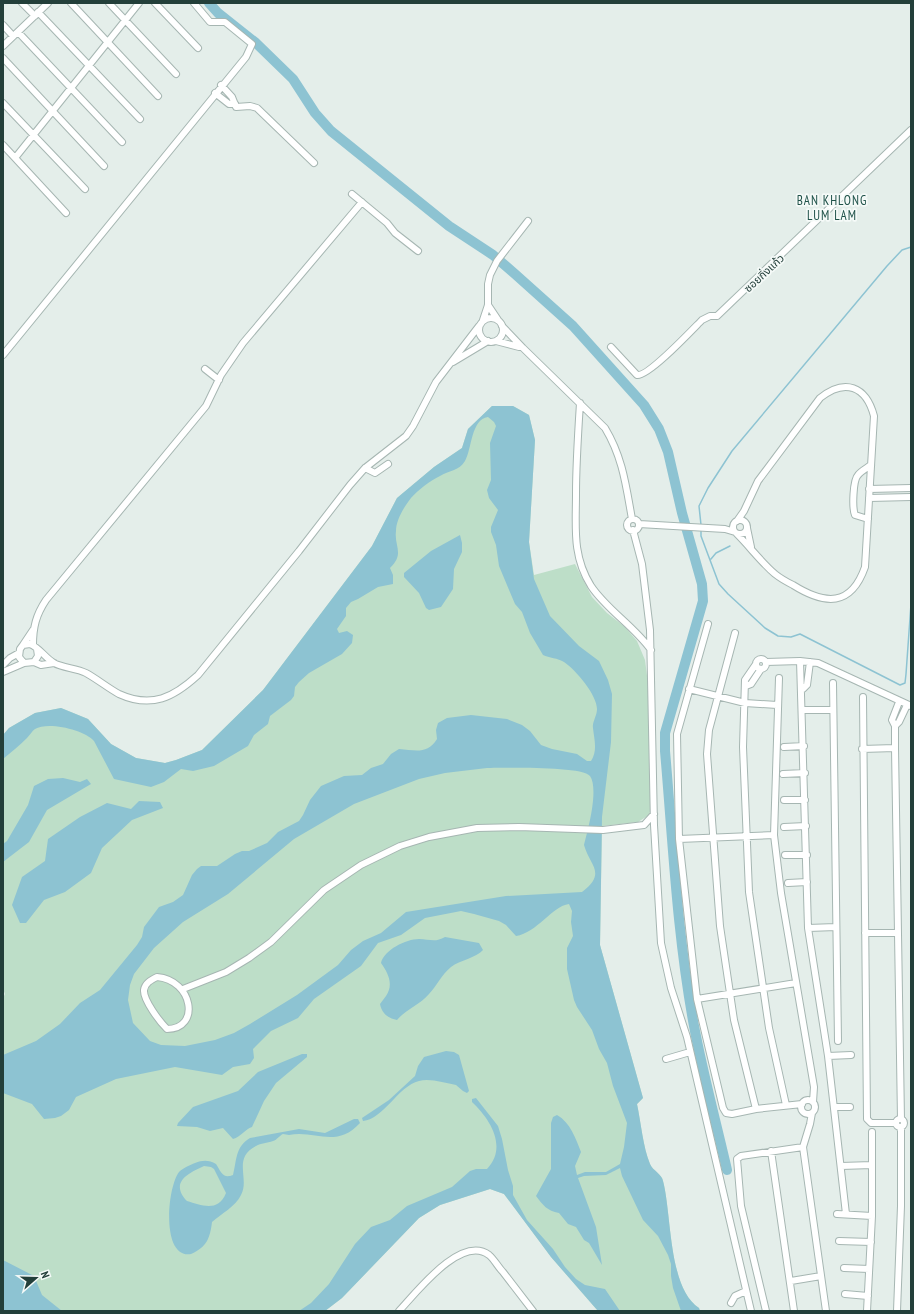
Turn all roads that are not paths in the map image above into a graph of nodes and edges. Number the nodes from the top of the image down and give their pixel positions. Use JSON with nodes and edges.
{"nodes":[{"id":1,"x":22,"y":3,"type":"edge"},
{"id":2,"x":48,"y":3,"type":"edge"},
{"id":3,"x":71,"y":3,"type":"edge"},
{"id":4,"x":109,"y":3,"type":"edge"},
{"id":5,"x":139,"y":3,"type":"edge"},
{"id":6,"x":155,"y":3,"type":"edge"},
{"id":7,"x":194,"y":3,"type":"edge"},
{"id":8,"x":36,"y":14,"type":"junction"},
{"id":9,"x":125,"y":20,"type":"junction"},
{"id":10,"x":3,"y":25,"type":"edge"},
{"id":11,"x":15,"y":34,"type":"junction"},
{"id":12,"x":108,"y":42,"type":"junction"},
{"id":13,"x":3,"y":46,"type":"edge"},
{"id":14,"x":198,"y":48,"type":"dead end"},
{"id":15,"x":3,"y":58,"type":"edge"},
{"id":16,"x":89,"y":66,"type":"junction"},
{"id":17,"x":176,"y":74,"type":"dead end"},
{"id":18,"x":221,"y":85,"type":"junction"},
{"id":19,"x":71,"y":88,"type":"junction"},
{"id":20,"x":215,"y":93,"type":"junction"},
{"id":21,"x":158,"y":96,"type":"dead end"},
{"id":22,"x":3,"y":103,"type":"edge"},
{"id":23,"x":235,"y":104,"type":"junction"},
{"id":24,"x":53,"y":111,"type":"junction"},
{"id":25,"x":140,"y":119,"type":"dead end"},
{"id":26,"x":911,"y":130,"type":"edge"},
{"id":27,"x":33,"y":135,"type":"junction"},
{"id":28,"x":122,"y":142,"type":"dead end"},
{"id":29,"x":3,"y":145,"type":"edge"},
{"id":30,"x":15,"y":158,"type":"junction"},
{"id":31,"x":314,"y":163,"type":"dead end"},
{"id":32,"x":104,"y":166,"type":"dead end"},
{"id":33,"x":85,"y":190,"type":"dead end"},
{"id":34,"x":352,"y":194,"type":"dead end"},
{"id":35,"x":362,"y":202,"type":"junction"},
{"id":36,"x":66,"y":213,"type":"dead end"},
{"id":37,"x":528,"y":221,"type":"dead end"},
{"id":38,"x":418,"y":250,"type":"dead end"},
{"id":39,"x":488,"y":305,"type":"junction"},
{"id":40,"x":483,"y":320,"type":"junction"},
{"id":41,"x":498,"y":320,"type":"junction"},
{"id":42,"x":479,"y":326,"type":"junction"},
{"id":43,"x":502,"y":326,"type":"junction"},
{"id":44,"x":488,"y":341,"type":"junction"},
{"id":45,"x":496,"y":341,"type":"junction"},
{"id":46,"x":611,"y":346,"type":"dead end"},
{"id":47,"x":523,"y":348,"type":"junction"},
{"id":48,"x":3,"y":355,"type":"edge"},
{"id":49,"x":449,"y":364,"type":"junction"},
{"id":50,"x":205,"y":369,"type":"dead end"},
{"id":51,"x":219,"y":380,"type":"junction"},
{"id":52,"x":580,"y":403,"type":"junction"},
{"id":53,"x":388,"y":464,"type":"dead end"},
{"id":54,"x":871,"y":465,"type":"junction"},
{"id":55,"x":365,"y":468,"type":"junction"},
{"id":56,"x":911,"y":488,"type":"edge"},
{"id":57,"x":869,"y":489,"type":"junction"},
{"id":58,"x":911,"y":497,"type":"edge"},
{"id":59,"x":869,"y":498,"type":"junction"},
{"id":60,"x":749,"y":501,"type":"junction"},
{"id":61,"x":632,"y":519,"type":"junction"},
{"id":62,"x":868,"y":519,"type":"junction"},
{"id":63,"x":736,"y":521,"type":"junction"},
{"id":64,"x":639,"y":524,"type":"junction"},
{"id":65,"x":747,"y":527,"type":"junction"},
{"id":66,"x":712,"y":528,"type":"junction"},
{"id":67,"x":633,"y":530,"type":"junction"},
{"id":68,"x":736,"y":533,"type":"junction"},
{"id":69,"x":751,"y":549,"type":"junction"},
{"id":70,"x":708,"y":624,"type":"dead end"},
{"id":71,"x":33,"y":630,"type":"junction"},
{"id":72,"x":735,"y":634,"type":"dead end"},
{"id":73,"x":23,"y":645,"type":"junction"},
{"id":74,"x":35,"y":647,"type":"junction"},
{"id":75,"x":651,"y":650,"type":"junction"},
{"id":76,"x":18,"y":653,"type":"junction"},
{"id":77,"x":800,"y":661,"type":"junction"},
{"id":78,"x":34,"y":662,"type":"junction"},
{"id":79,"x":810,"y":662,"type":"junction"},
{"id":80,"x":24,"y":663,"type":"junction"},
{"id":81,"x":54,"y":663,"type":"junction"},
{"id":82,"x":3,"y":665,"type":"edge"},
{"id":83,"x":3,"y":672,"type":"edge"},
{"id":84,"x":779,"y":678,"type":"dead end"},
{"id":85,"x":833,"y":683,"type":"dead end"},
{"id":86,"x":689,"y":689,"type":"junction"},
{"id":87,"x":802,"y":689,"type":"junction"},
{"id":88,"x":863,"y":696,"type":"dead end"},
{"id":89,"x":718,"y":697,"type":"junction"},
{"id":90,"x":899,"y":702,"type":"junction"},
{"id":91,"x":745,"y":703,"type":"junction"},
{"id":92,"x":778,"y":705,"type":"junction"},
{"id":93,"x":909,"y":706,"type":"edge"},
{"id":94,"x":803,"y":710,"type":"junction"},
{"id":95,"x":833,"y":710,"type":"junction"},
{"id":96,"x":895,"y":726,"type":"junction"},
{"id":97,"x":804,"y":746,"type":"junction"},
{"id":98,"x":784,"y":747,"type":"dead end"},
{"id":99,"x":895,"y":748,"type":"junction"},
{"id":100,"x":862,"y":749,"type":"junction"},
{"id":101,"x":805,"y":773,"type":"junction"},
{"id":102,"x":783,"y":774,"type":"dead end"},
{"id":103,"x":784,"y":800,"type":"dead end"},
{"id":104,"x":805,"y":800,"type":"junction"},
{"id":105,"x":654,"y":814,"type":"junction"},
{"id":106,"x":644,"y":825,"type":"junction"},
{"id":107,"x":806,"y":826,"type":"junction"},
{"id":108,"x":784,"y":827,"type":"dead end"},
{"id":109,"x":655,"y":833,"type":"junction"},
{"id":110,"x":774,"y":835,"type":"junction"},
{"id":111,"x":745,"y":836,"type":"junction"},
{"id":112,"x":712,"y":838,"type":"junction"},
{"id":113,"x":679,"y":839,"type":"junction"},
{"id":114,"x":785,"y":855,"type":"dead end"},
{"id":115,"x":807,"y":855,"type":"junction"},
{"id":116,"x":807,"y":882,"type":"junction"},
{"id":117,"x":788,"y":883,"type":"dead end"},
{"id":118,"x":836,"y":927,"type":"junction"},
{"id":119,"x":808,"y":928,"type":"junction"},
{"id":120,"x":865,"y":933,"type":"junction"},
{"id":121,"x":897,"y":933,"type":"junction"},
{"id":122,"x":796,"y":983,"type":"junction"},
{"id":123,"x":763,"y":988,"type":"junction"},
{"id":124,"x":183,"y":989,"type":"junction"},
{"id":125,"x":730,"y":994,"type":"junction"},
{"id":126,"x":697,"y":999,"type":"junction"},
{"id":127,"x":838,"y":1031,"type":"junction"},
{"id":128,"x":824,"y":1033,"type":"junction"},
{"id":129,"x":838,"y":1040,"type":"dead end"},
{"id":130,"x":690,"y":1052,"type":"junction"},
{"id":131,"x":851,"y":1055,"type":"dead end"},
{"id":132,"x":828,"y":1056,"type":"junction"},
{"id":133,"x":666,"y":1059,"type":"dead end"},
{"id":134,"x":813,"y":1102,"type":"junction"},
{"id":135,"x":802,"y":1104,"type":"junction"},
{"id":136,"x":786,"y":1105,"type":"junction"},
{"id":137,"x":834,"y":1107,"type":"junction"},
{"id":138,"x":850,"y":1107,"type":"dead end"},
{"id":139,"x":756,"y":1108,"type":"junction"},
{"id":140,"x":812,"y":1113,"type":"junction"},
{"id":141,"x":899,"y":1123,"type":"junction"},
{"id":142,"x":872,"y":1132,"type":"dead end"},
{"id":143,"x":803,"y":1147,"type":"junction"},
{"id":144,"x":771,"y":1151,"type":"junction"},
{"id":145,"x":872,"y":1165,"type":"junction"},
{"id":146,"x":841,"y":1166,"type":"junction"},
{"id":147,"x":837,"y":1214,"type":"dead end"},
{"id":148,"x":846,"y":1214,"type":"junction"},
{"id":149,"x":872,"y":1216,"type":"junction"},
{"id":150,"x":839,"y":1241,"type":"dead end"},
{"id":151,"x":870,"y":1242,"type":"junction"},
{"id":152,"x":844,"y":1268,"type":"dead end"},
{"id":153,"x":869,"y":1270,"type":"junction"},
{"id":154,"x":821,"y":1276,"type":"junction"},
{"id":155,"x":791,"y":1281,"type":"junction"},
{"id":156,"x":746,"y":1290,"type":"junction"},
{"id":157,"x":845,"y":1294,"type":"dead end"},
{"id":158,"x":868,"y":1296,"type":"junction"},
{"id":159,"x":731,"y":1303,"type":"dead end"},
{"id":160,"x":399,"y":1311,"type":"edge"},
{"id":161,"x":533,"y":1311,"type":"edge"},
{"id":162,"x":751,"y":1311,"type":"edge"},
{"id":163,"x":766,"y":1311,"type":"edge"},
{"id":164,"x":794,"y":1311,"type":"edge"},
{"id":165,"x":826,"y":1311,"type":"edge"},
{"id":166,"x":867,"y":1311,"type":"edge"},
{"id":167,"x":897,"y":1311,"type":"edge"}],
"edges":[{"from":1,"to":8,"type":"street"},
{"from":2,"to":8,"type":"street"},
{"from":3,"to":12,"type":"street"},
{"from":4,"to":9,"type":"street"},
{"from":5,"to":9,"type":"street"},
{"from":6,"to":14,"type":"street"},
{"from":7,"to":18,"type":"street"},
{"from":8,"to":11,"type":"street"},
{"from":8,"to":16,"type":"street"},
{"from":9,"to":12,"type":"street"},
{"from":9,"to":17,"type":"street"},
{"from":10,"to":11,"type":"street"},
{"from":11,"to":13,"type":"street"},
{"from":11,"to":19,"type":"street"},
{"from":12,"to":16,"type":"street"},
{"from":12,"to":21,"type":"street"},
{"from":15,"to":24,"type":"street"},
{"from":16,"to":19,"type":"street"},
{"from":16,"to":25,"type":"street"},
{"from":18,"to":20,"type":"street"},
{"from":18,"to":23,"type":"street"},
{"from":19,"to":24,"type":"street"},
{"from":19,"to":28,"type":"street"},
{"from":20,"to":23,"type":"street"},
{"from":20,"to":48,"type":"street"},
{"from":22,"to":27,"type":"street"},
{"from":23,"to":31,"type":"street"},
{"from":24,"to":27,"type":"street"},
{"from":24,"to":32,"type":"street"},
{"from":26,"to":46,"type":"street","name":"ซอยกิ่งแก้ว"},
{"from":27,"to":30,"type":"street"},
{"from":27,"to":33,"type":"street"},
{"from":29,"to":30,"type":"street"},
{"from":30,"to":36,"type":"street"},
{"from":34,"to":35,"type":"street"},
{"from":35,"to":38,"type":"street"},
{"from":35,"to":51,"type":"street"},
{"from":37,"to":39,"type":"street"},
{"from":39,"to":40,"type":"street"},
{"from":39,"to":41,"type":"street"},
{"from":40,"to":41,"type":"street"},
{"from":40,"to":42,"type":"street"},
{"from":41,"to":43,"type":"street"},
{"from":42,"to":44,"type":"street"},
{"from":42,"to":49,"type":"street"},
{"from":43,"to":45,"type":"street"},
{"from":43,"to":47,"type":"street"},
{"from":44,"to":45,"type":"street"},
{"from":44,"to":49,"type":"street"},
{"from":45,"to":47,"type":"street"},
{"from":47,"to":52,"type":"street"},
{"from":49,"to":55,"type":"street"},
{"from":50,"to":51,"type":"street"},
{"from":51,"to":71,"type":"street"},
{"from":52,"to":61,"type":"street"},
{"from":52,"to":75,"type":"street"},
{"from":53,"to":55,"type":"street"},
{"from":54,"to":57,"type":"street"},
{"from":54,"to":60,"type":"street"},
{"from":54,"to":62,"type":"street"},
{"from":55,"to":81,"type":"street"},
{"from":56,"to":57,"type":"street"},
{"from":57,"to":59,"type":"street"},
{"from":58,"to":59,"type":"street"},
{"from":59,"to":62,"type":"street"},
{"from":60,"to":63,"type":"street"},
{"from":60,"to":65,"type":"street"},
{"from":61,"to":64,"type":"street"},
{"from":61,"to":67,"type":"street"},
{"from":62,"to":69,"type":"street"},
{"from":63,"to":65,"type":"street"},
{"from":63,"to":66,"type":"street"},
{"from":63,"to":68,"type":"street"},
{"from":64,"to":66,"type":"street"},
{"from":64,"to":67,"type":"street"},
{"from":65,"to":68,"type":"street"},
{"from":65,"to":69,"type":"street"},
{"from":66,"to":68,"type":"street"},
{"from":67,"to":75,"type":"street"},
{"from":68,"to":69,"type":"street"},
{"from":70,"to":86,"type":"street"},
{"from":71,"to":73,"type":"street"},
{"from":71,"to":74,"type":"street"},
{"from":72,"to":89,"type":"street"},
{"from":73,"to":74,"type":"street"},
{"from":73,"to":76,"type":"street"},
{"from":74,"to":78,"type":"street"},
{"from":74,"to":81,"type":"street"},
{"from":75,"to":105,"type":"street"},
{"from":76,"to":80,"type":"street"},
{"from":76,"to":82,"type":"street"},
{"from":77,"to":79,"type":"street"},
{"from":77,"to":87,"type":"street"},
{"from":77,"to":91,"type":"street"},
{"from":78,"to":80,"type":"street"},
{"from":78,"to":81,"type":"street"},
{"from":79,"to":87,"type":"street"},
{"from":79,"to":90,"type":"street"},
{"from":80,"to":83,"type":"street"},
{"from":84,"to":92,"type":"street"},
{"from":85,"to":95,"type":"street"},
{"from":86,"to":89,"type":"street"},
{"from":86,"to":113,"type":"street"},
{"from":87,"to":94,"type":"street"},
{"from":88,"to":100,"type":"street"},
{"from":89,"to":91,"type":"street"},
{"from":89,"to":112,"type":"street"},
{"from":90,"to":93,"type":"street"},
{"from":90,"to":96,"type":"street"},
{"from":91,"to":92,"type":"street"},
{"from":91,"to":111,"type":"street"},
{"from":92,"to":110,"type":"street"},
{"from":93,"to":96,"type":"street"},
{"from":94,"to":95,"type":"street"},
{"from":94,"to":97,"type":"street"},
{"from":95,"to":118,"type":"street"},
{"from":96,"to":99,"type":"street"},
{"from":97,"to":98,"type":"street"},
{"from":97,"to":101,"type":"street"},
{"from":99,"to":100,"type":"street"},
{"from":99,"to":121,"type":"street"},
{"from":100,"to":120,"type":"street"},
{"from":101,"to":102,"type":"street"},
{"from":101,"to":104,"type":"street"},
{"from":103,"to":104,"type":"street"},
{"from":104,"to":107,"type":"street"},
{"from":105,"to":106,"type":"street"},
{"from":105,"to":109,"type":"street"},
{"from":106,"to":109,"type":"street"},
{"from":106,"to":124,"type":"street"},
{"from":107,"to":108,"type":"street"},
{"from":107,"to":115,"type":"street"},
{"from":109,"to":130,"type":"street"},
{"from":110,"to":111,"type":"street"},
{"from":110,"to":122,"type":"street"},
{"from":111,"to":112,"type":"street"},
{"from":111,"to":123,"type":"street"},
{"from":112,"to":113,"type":"street"},
{"from":112,"to":125,"type":"street"},
{"from":113,"to":126,"type":"street"},
{"from":114,"to":115,"type":"street"},
{"from":115,"to":116,"type":"street"},
{"from":116,"to":117,"type":"street"},
{"from":116,"to":119,"type":"street"},
{"from":118,"to":119,"type":"street"},
{"from":118,"to":127,"type":"street"},
{"from":119,"to":128,"type":"street"},
{"from":120,"to":121,"type":"street"},
{"from":120,"to":141,"type":"street"},
{"from":121,"to":141,"type":"street"},
{"from":122,"to":123,"type":"street"},
{"from":122,"to":134,"type":"street"},
{"from":123,"to":125,"type":"street"},
{"from":123,"to":136,"type":"street"},
{"from":124,"to":124,"type":"street"},
{"from":125,"to":126,"type":"street"},
{"from":125,"to":139,"type":"street"},
{"from":126,"to":139,"type":"street"},
{"from":127,"to":128,"type":"street"},
{"from":127,"to":129,"type":"street"},
{"from":128,"to":132,"type":"street"},
{"from":130,"to":133,"type":"street"},
{"from":130,"to":156,"type":"street"},
{"from":131,"to":132,"type":"street"},
{"from":132,"to":137,"type":"street"},
{"from":134,"to":135,"type":"street"},
{"from":134,"to":140,"type":"street"},
{"from":135,"to":136,"type":"street"},
{"from":135,"to":140,"type":"street"},
{"from":136,"to":139,"type":"street"},
{"from":137,"to":138,"type":"street"},
{"from":137,"to":146,"type":"street"},
{"from":140,"to":143,"type":"street"},
{"from":141,"to":167,"type":"street"},
{"from":142,"to":145,"type":"street"},
{"from":143,"to":144,"type":"street"},
{"from":143,"to":154,"type":"street"},
{"from":144,"to":155,"type":"street"},
{"from":144,"to":163,"type":"street"},
{"from":145,"to":146,"type":"street"},
{"from":145,"to":149,"type":"street"},
{"from":146,"to":148,"type":"street"},
{"from":147,"to":148,"type":"street"},
{"from":148,"to":149,"type":"street"},
{"from":149,"to":151,"type":"street"},
{"from":150,"to":151,"type":"street"},
{"from":151,"to":153,"type":"street"},
{"from":152,"to":153,"type":"street"},
{"from":153,"to":158,"type":"street"},
{"from":154,"to":155,"type":"street"},
{"from":154,"to":165,"type":"street"},
{"from":155,"to":164,"type":"street"},
{"from":156,"to":159,"type":"street"},
{"from":156,"to":162,"type":"street"},
{"from":157,"to":158,"type":"street"},
{"from":158,"to":166,"type":"street"},
{"from":160,"to":161,"type":"street"}]}
